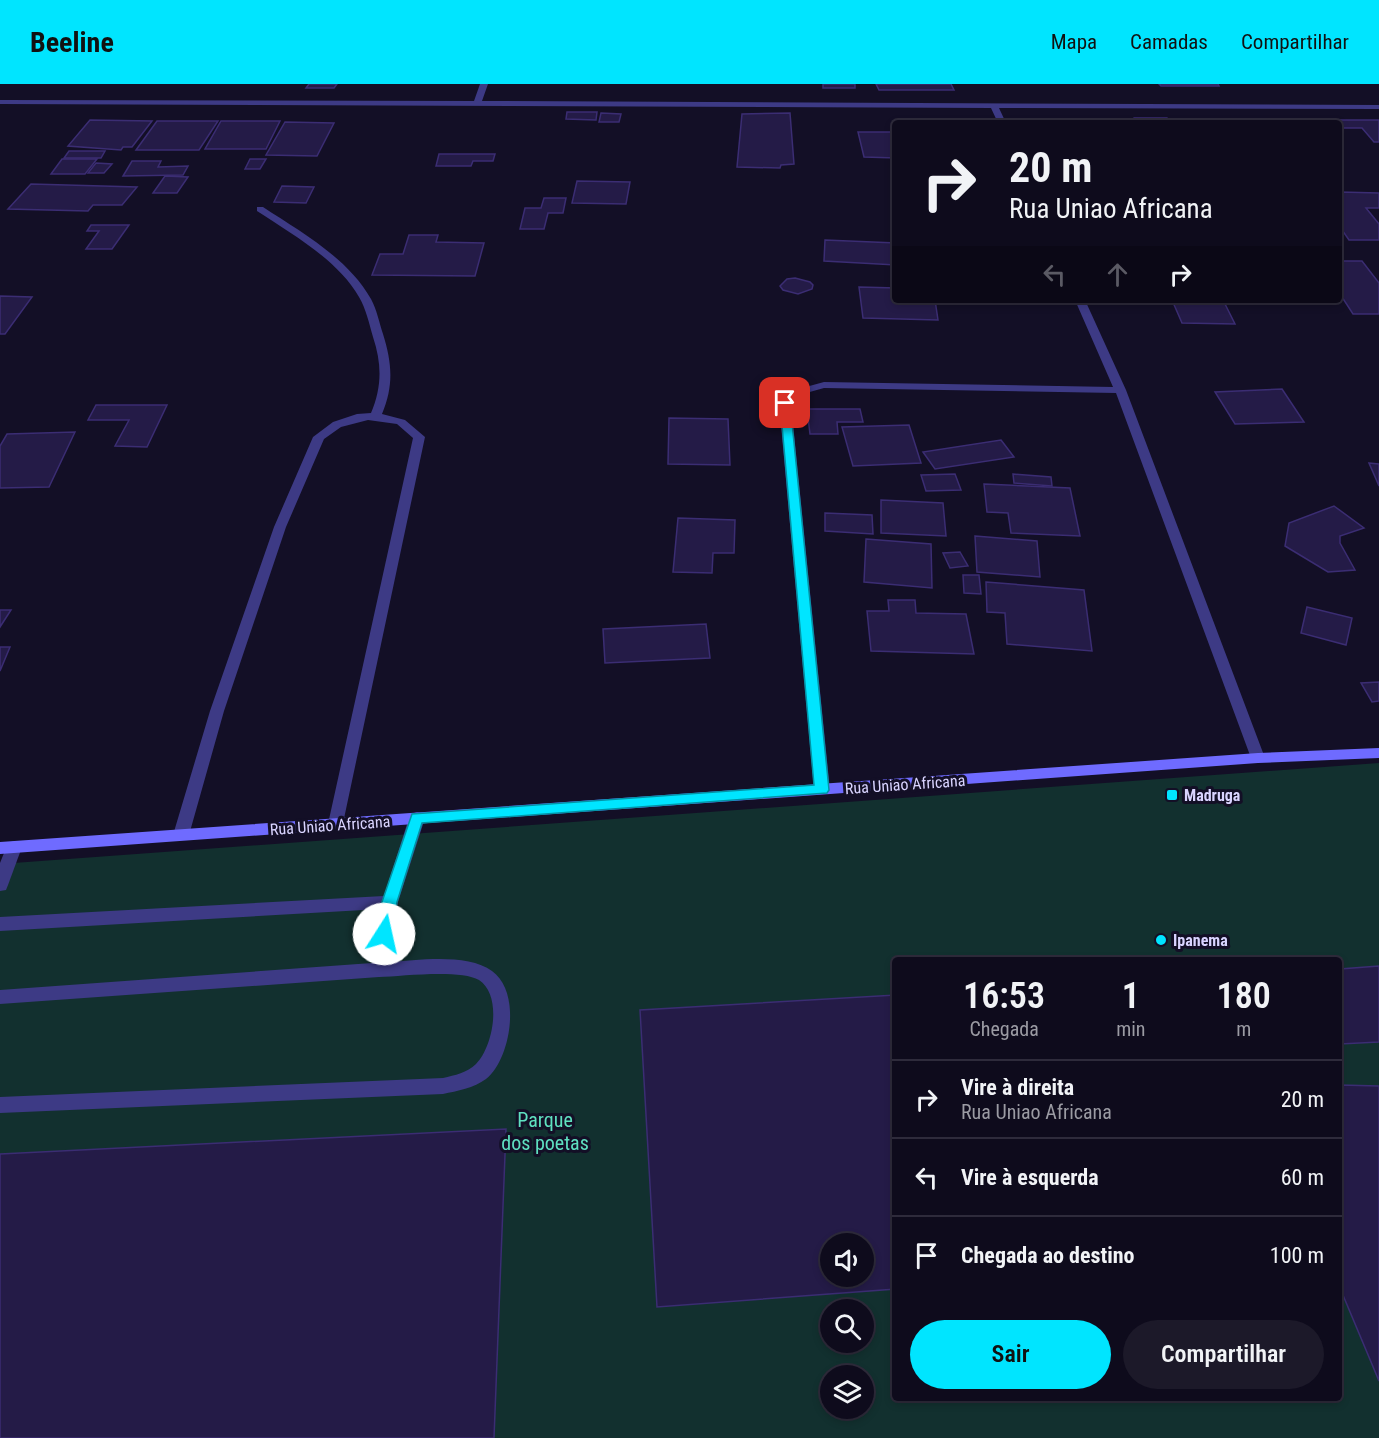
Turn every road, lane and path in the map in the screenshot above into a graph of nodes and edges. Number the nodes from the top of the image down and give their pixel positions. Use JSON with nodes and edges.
{"nodes":[{"id":1,"x":484,"y":84,"type":"edge"},
{"id":2,"x":0,"y":102,"type":"edge"},
{"id":3,"x":478,"y":102,"type":"junction"},
{"id":4,"x":995,"y":106,"type":"junction"},
{"id":5,"x":1379,"y":107,"type":"edge"},
{"id":6,"x":1001,"y":120,"type":"edge"},
{"id":7,"x":260,"y":209,"type":"dead end"},
{"id":8,"x":1081,"y":303,"type":"edge"},
{"id":9,"x":1120,"y":390,"type":"junction"},
{"id":10,"x":375,"y":416,"type":"junction"},
{"id":11,"x":1379,"y":753,"type":"edge"},
{"id":12,"x":1258,"y":758,"type":"junction"},
{"id":13,"x":822,"y":790,"type":"junction"},
{"id":14,"x":417,"y":818,"type":"junction"},
{"id":15,"x":336,"y":824,"type":"junction"},
{"id":16,"x":181,"y":836,"type":"junction"},
{"id":17,"x":7,"y":847,"type":"edge"},
{"id":18,"x":0,"y":885,"type":"edge"},
{"id":19,"x":390,"y":902,"type":"junction"},
{"id":20,"x":0,"y":924,"type":"edge"},
{"id":21,"x":379,"y":970,"type":"junction"},
{"id":22,"x":0,"y":998,"type":"edge"},
{"id":23,"x":0,"y":1105,"type":"edge"}],
"edges":[{"from":1,"to":3,"type":"street"},
{"from":2,"to":3,"type":"street"},
{"from":3,"to":4,"type":"street"},
{"from":4,"to":5,"type":"street"},
{"from":4,"to":6,"type":"street"},
{"from":7,"to":10,"type":"street"},
{"from":8,"to":9,"type":"street"},
{"from":9,"to":12,"type":"street"},
{"from":9,"to":13,"type":"street"},
{"from":10,"to":15,"type":"street"},
{"from":10,"to":16,"type":"street"},
{"from":11,"to":12,"type":"main road","name":"Rua Uniao Africana"},
{"from":12,"to":13,"type":"main road","name":"Rua Uniao Africana"},
{"from":13,"to":14,"type":"main road","name":"Rua Uniao Africana"},
{"from":14,"to":15,"type":"main road","name":"Rua Uniao Africana"},
{"from":14,"to":19,"type":"street"},
{"from":15,"to":16,"type":"main road","name":"Rua Uniao Africana"},
{"from":16,"to":17,"type":"main road","name":"Rua Uniao Africana"},
{"from":17,"to":18,"type":"street"},
{"from":19,"to":20,"type":"street"},
{"from":19,"to":21,"type":"street"},
{"from":21,"to":22,"type":"street"},
{"from":21,"to":23,"type":"street"}]}
